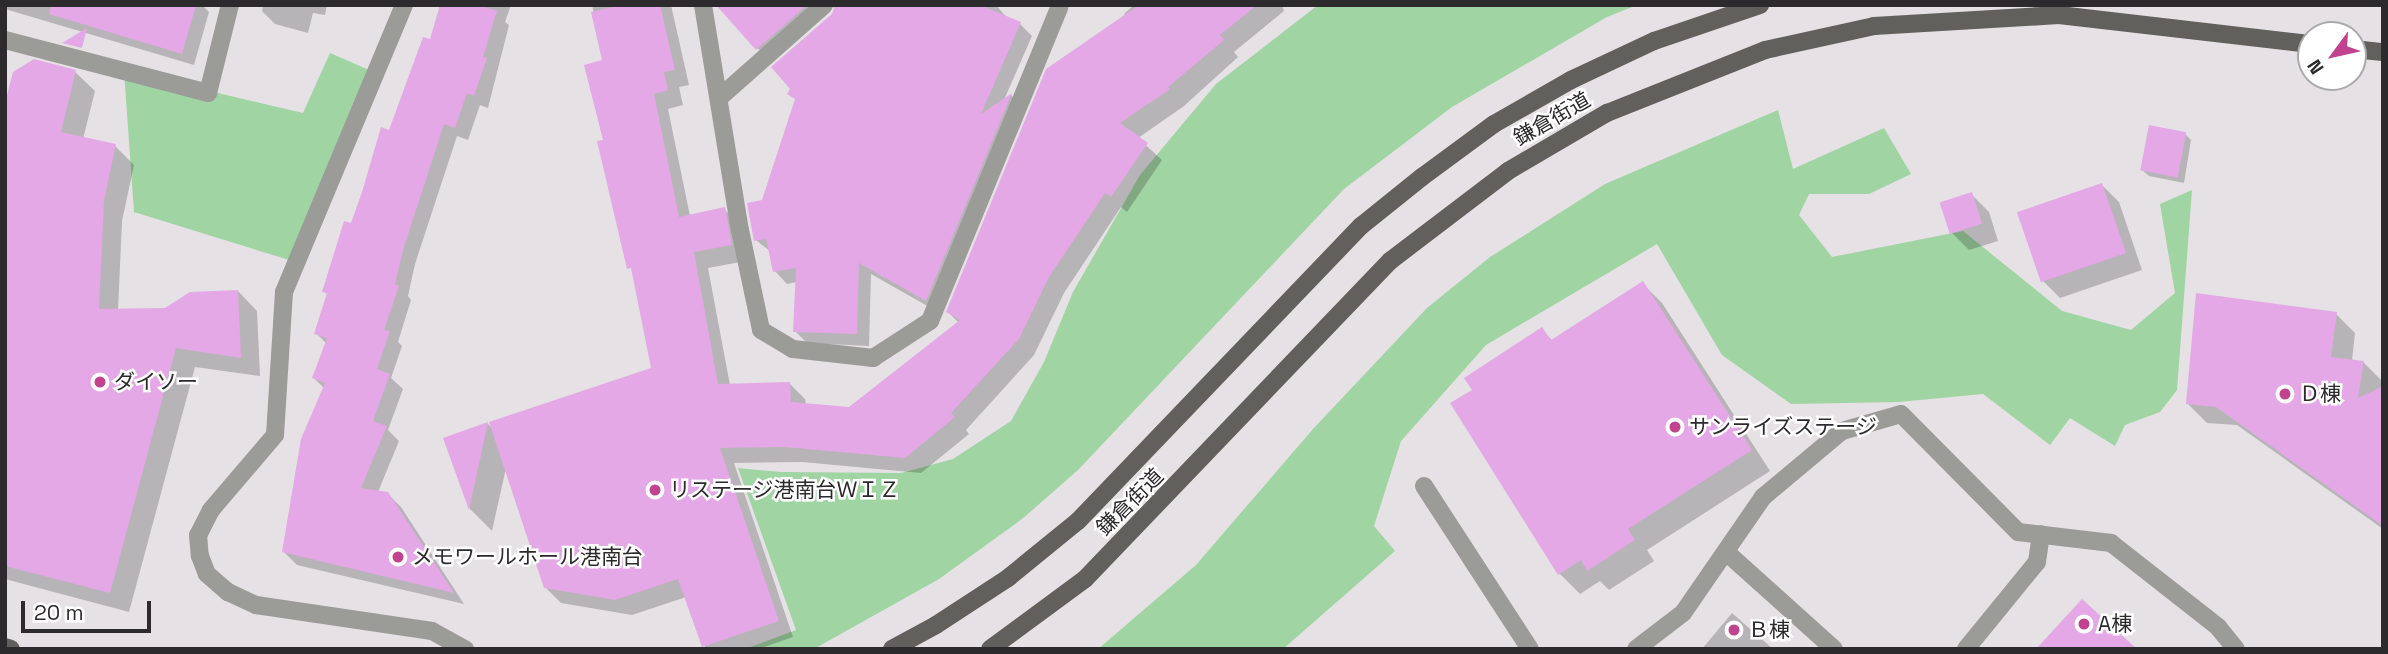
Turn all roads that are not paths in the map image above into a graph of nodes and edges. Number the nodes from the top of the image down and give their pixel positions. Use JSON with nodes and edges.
{"nodes":[{"id":1,"x":230,"y":5,"type":"edge"},
{"id":2,"x":404,"y":5,"type":"edge"},
{"id":3,"x":702,"y":5,"type":"edge"},
{"id":4,"x":824,"y":5,"type":"edge"},
{"id":5,"x":1760,"y":5,"type":"edge"},
{"id":6,"x":1060,"y":6,"type":"edge"},
{"id":7,"x":5,"y":40,"type":"edge"},
{"id":8,"x":2297,"y":42,"type":"edge"},
{"id":9,"x":719,"y":98,"type":"junction"},
{"id":10,"x":1424,"y":486,"type":"dead end"},
{"id":11,"x":2041,"y":534,"type":"junction"},
{"id":12,"x":1726,"y":552,"type":"junction"},
{"id":13,"x":5,"y":647,"type":"edge"},
{"id":14,"x":11,"y":649,"type":"edge"},
{"id":15,"x":465,"y":649,"type":"edge"},
{"id":16,"x":892,"y":649,"type":"edge"},
{"id":17,"x":990,"y":649,"type":"edge"},
{"id":18,"x":1530,"y":649,"type":"edge"},
{"id":19,"x":1636,"y":649,"type":"edge"},
{"id":20,"x":1834,"y":649,"type":"edge"},
{"id":21,"x":1966,"y":649,"type":"edge"},
{"id":22,"x":2236,"y":649,"type":"edge"}],
"edges":[{"from":1,"to":7,"type":"street"},
{"from":2,"to":15,"type":"street"},
{"from":3,"to":9,"type":"street"},
{"from":4,"to":9,"type":"street"},
{"from":5,"to":16,"type":"main road","name":"鎌倉街道"},
{"from":6,"to":9,"type":"street"},
{"from":8,"to":17,"type":"main road","name":"鎌倉街道"},
{"from":10,"to":18,"type":"street"},
{"from":11,"to":12,"type":"street"},
{"from":11,"to":21,"type":"street"},
{"from":11,"to":22,"type":"street"},
{"from":12,"to":19,"type":"street"},
{"from":12,"to":20,"type":"street"},
{"from":13,"to":14,"type":"main road"}]}
